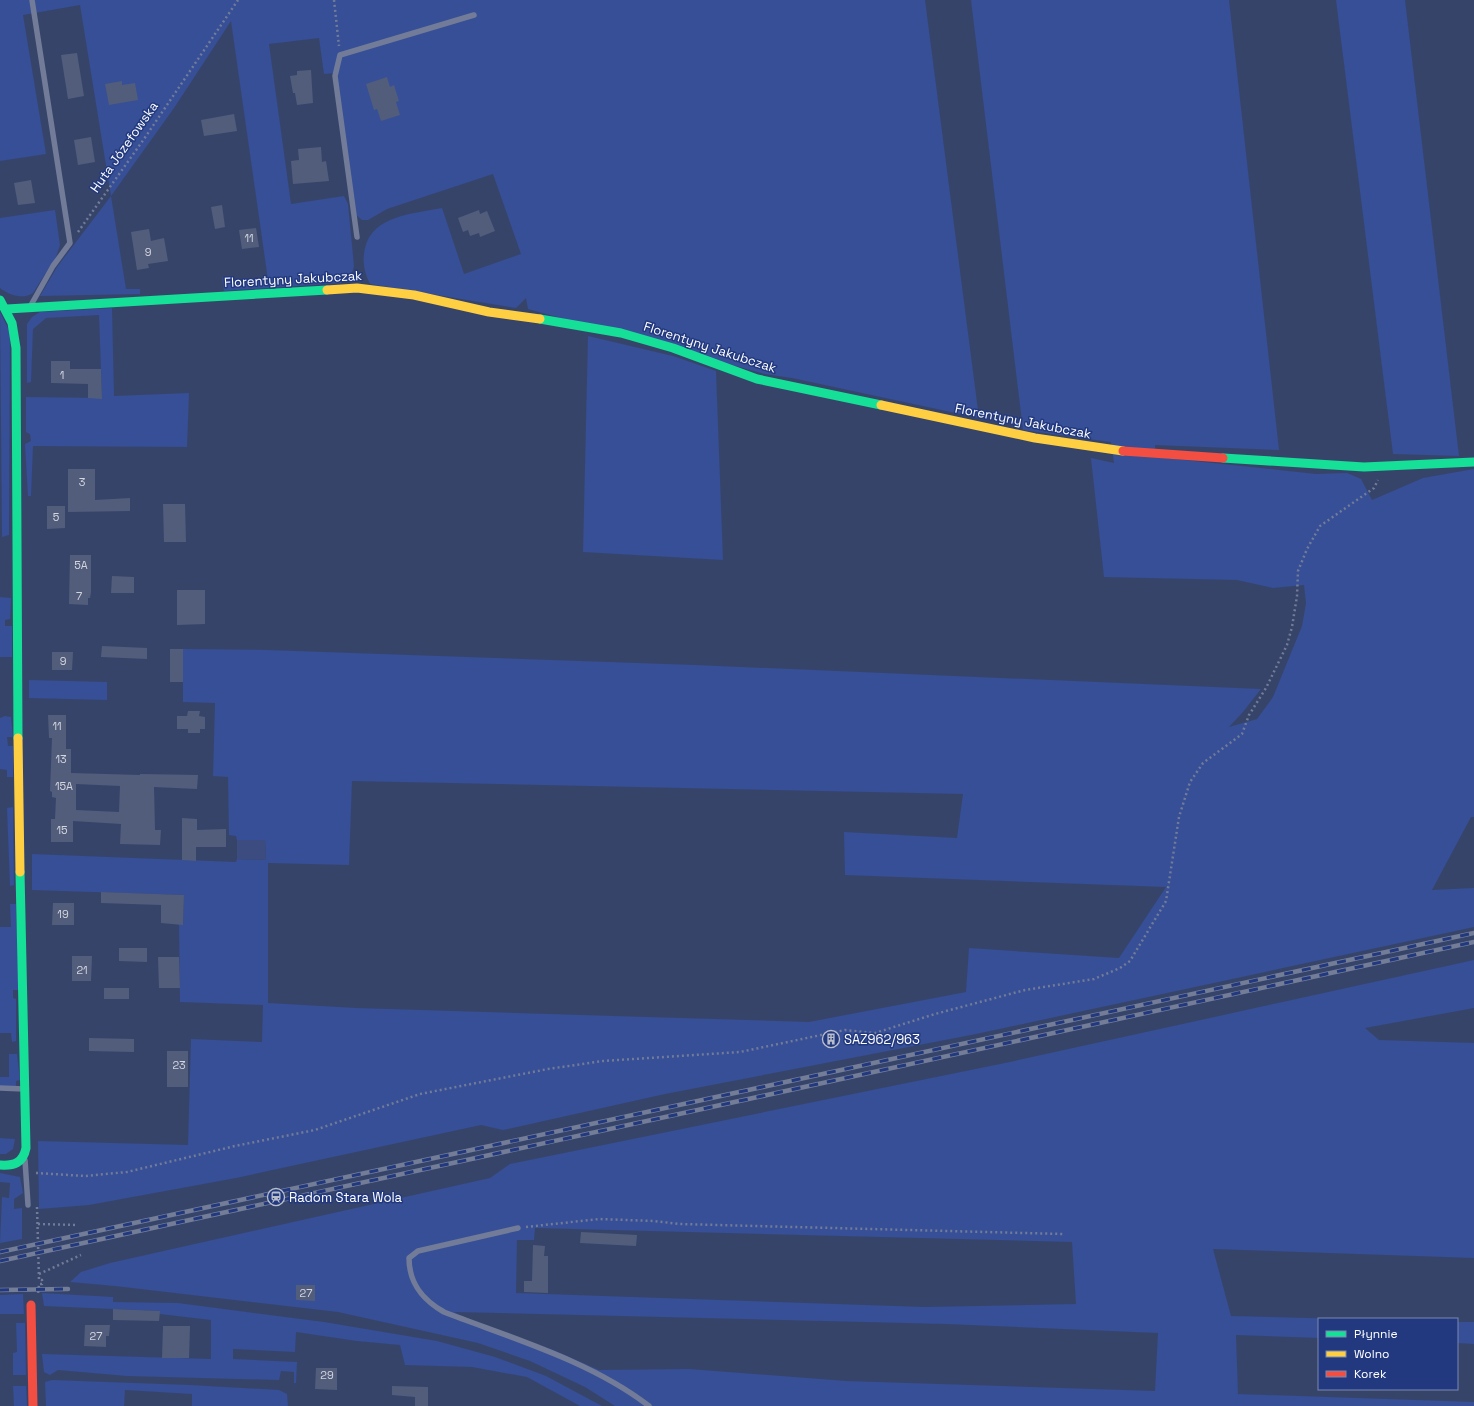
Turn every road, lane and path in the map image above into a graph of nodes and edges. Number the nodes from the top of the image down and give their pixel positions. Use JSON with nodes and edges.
{"nodes":[{"id":1,"x":32,"y":0,"type":"edge"},
{"id":2,"x":238,"y":0,"type":"edge"},
{"id":3,"x":334,"y":0,"type":"edge"},
{"id":4,"x":474,"y":15,"type":"dead end"},
{"id":5,"x":340,"y":55,"type":"junction"},
{"id":6,"x":357,"y":237,"type":"dead end"},
{"id":7,"x":70,"y":243,"type":"junction"},
{"id":8,"x":0,"y":300,"type":"edge"},
{"id":9,"x":30,"y":307,"type":"junction"},
{"id":10,"x":7,"y":309,"type":"junction"},
{"id":11,"x":1474,"y":462,"type":"edge"},
{"id":12,"x":1384,"y":466,"type":"junction"},
{"id":13,"x":0,"y":1088,"type":"edge"},
{"id":14,"x":25,"y":1089,"type":"junction"},
{"id":15,"x":24,"y":1159,"type":"junction"},
{"id":16,"x":0,"y":1165,"type":"edge"},
{"id":17,"x":36,"y":1173,"type":"dead end"},
{"id":18,"x":28,"y":1205,"type":"dead end"},
{"id":19,"x":38,"y":1224,"type":"dead end"},
{"id":20,"x":78,"y":1225,"type":"dead end"},
{"id":21,"x":518,"y":1228,"type":"joint"},
{"id":22,"x":1063,"y":1234,"type":"dead end"},
{"id":23,"x":81,"y":1255,"type":"dead end"},
{"id":24,"x":38,"y":1274,"type":"dead end"},
{"id":25,"x":30,"y":1305,"type":"dead end"},
{"id":26,"x":33,"y":1406,"type":"edge"},
{"id":27,"x":649,"y":1406,"type":"edge"}],
"edges":[{"from":1,"to":7,"type":"lane"},
{"from":2,"to":7,"type":"path","name":"Huta Józefowska"},
{"from":3,"to":5,"type":"path"},
{"from":4,"to":5,"type":"lane"},
{"from":5,"to":6,"type":"lane"},
{"from":7,"to":9,"type":"lane"},
{"from":8,"to":10,"type":"street"},
{"from":9,"to":10,"type":"street","name":"Florentyny Jakubczak"},
{"from":9,"to":12,"type":"street","name":"Florentyny Jakubczak"},
{"from":10,"to":14,"type":"street"},
{"from":11,"to":12,"type":"street","name":"Florentyny Jakubczak"},
{"from":12,"to":17,"type":"path"},
{"from":13,"to":14,"type":"lane"},
{"from":14,"to":15,"type":"street"},
{"from":15,"to":16,"type":"street"},
{"from":15,"to":18,"type":"lane"},
{"from":19,"to":20,"type":"path"},
{"from":21,"to":22,"type":"path"},
{"from":21,"to":27,"type":"lane"},
{"from":23,"to":24,"type":"path"},
{"from":25,"to":26,"type":"street"}]}
